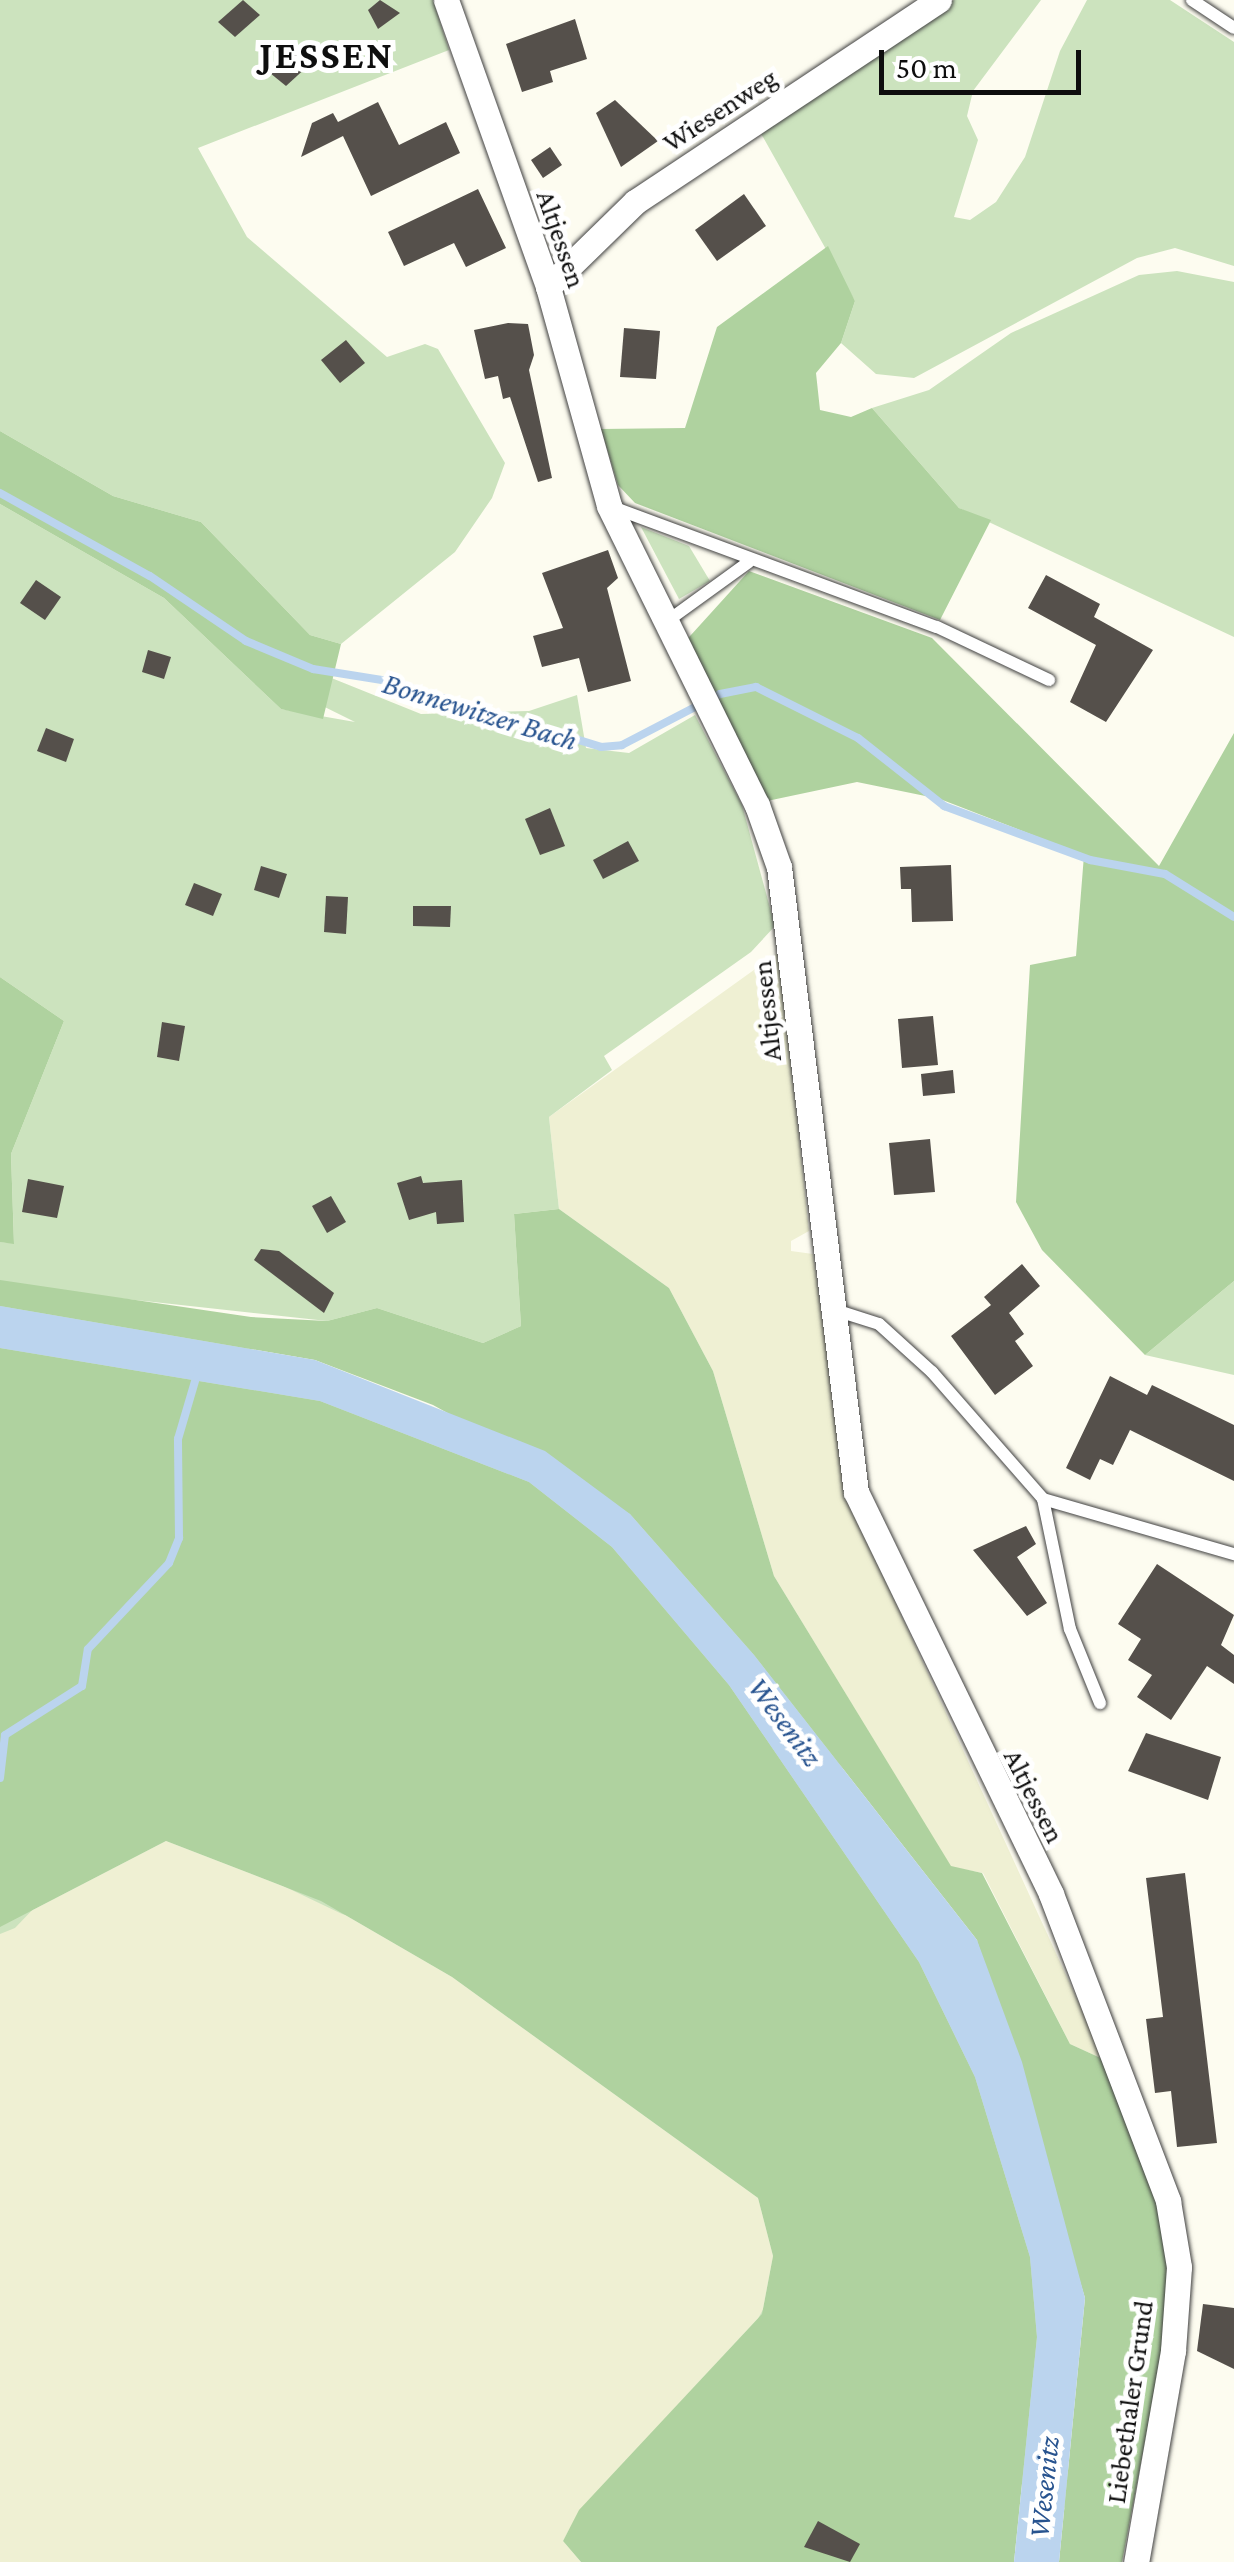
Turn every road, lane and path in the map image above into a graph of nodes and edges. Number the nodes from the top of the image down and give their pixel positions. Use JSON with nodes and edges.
{"nodes":[{"id":1,"x":446,"y":0,"type":"edge"},
{"id":2,"x":939,"y":0,"type":"edge"},
{"id":3,"x":1192,"y":0,"type":"edge"},
{"id":4,"x":1234,"y":28,"type":"edge"},
{"id":5,"x":548,"y":286,"type":"junction"},
{"id":6,"x":609,"y":506,"type":"junction"},
{"id":7,"x":749,"y":562,"type":"junction"},
{"id":8,"x":663,"y":624,"type":"junction"},
{"id":9,"x":1048,"y":680,"type":"dead end"},
{"id":10,"x":830,"y":1308,"type":"junction"},
{"id":11,"x":1043,"y":1499,"type":"junction"},
{"id":12,"x":1234,"y":1554,"type":"edge"},
{"id":13,"x":1100,"y":1702,"type":"dead end"},
{"id":14,"x":1103,"y":2022,"type":"joint"},
{"id":15,"x":1136,"y":2562,"type":"edge"}],
"edges":[{"from":1,"to":5,"type":"street","name":"Altjessen"},
{"from":2,"to":5,"type":"street","name":"Wiesenweg"},
{"from":3,"to":4,"type":"lane"},
{"from":5,"to":6,"type":"street","name":"Altjessen"},
{"from":6,"to":7,"type":"lane"},
{"from":6,"to":8,"type":"street","name":"Altjessen"},
{"from":7,"to":8,"type":"lane"},
{"from":7,"to":9,"type":"lane"},
{"from":8,"to":10,"type":"street","name":"Altjessen"},
{"from":10,"to":11,"type":"lane"},
{"from":10,"to":14,"type":"street","name":"Altjessen"},
{"from":11,"to":12,"type":"lane"},
{"from":11,"to":13,"type":"lane"},
{"from":14,"to":15,"type":"street","name":"Liebethaler Grund"}]}
